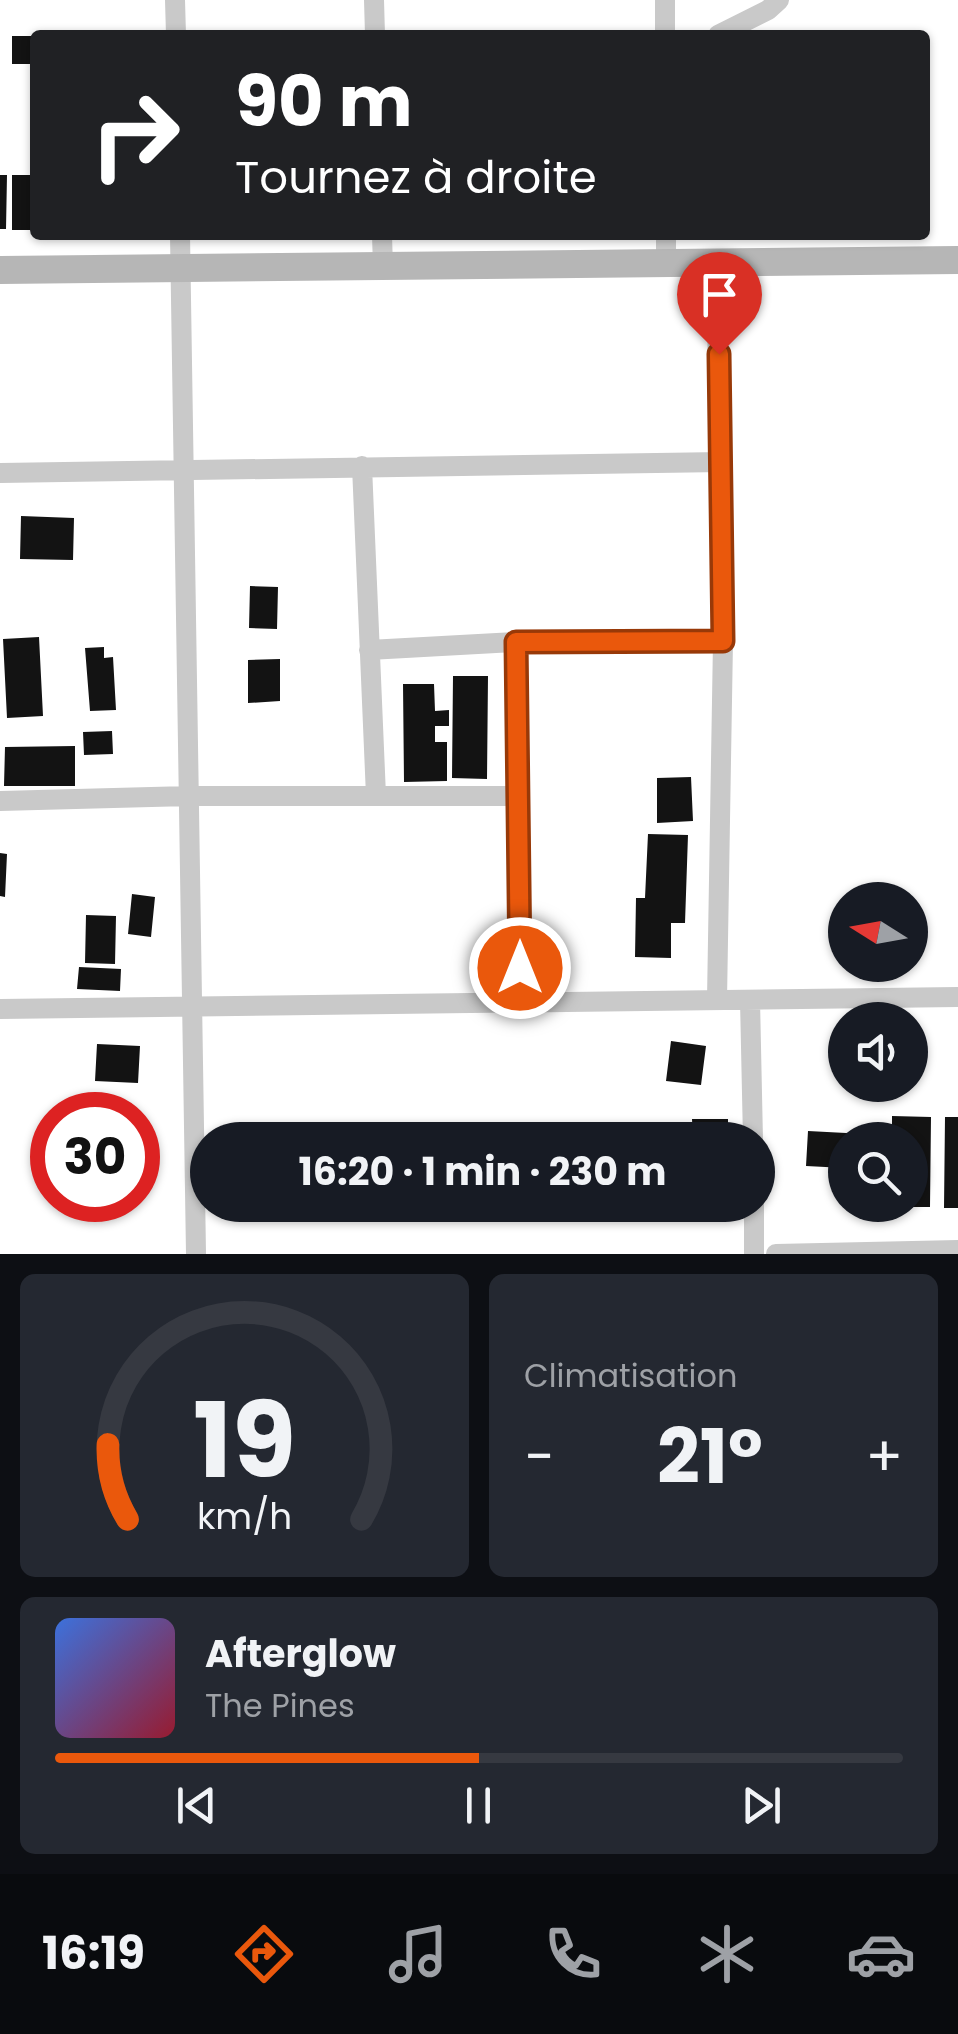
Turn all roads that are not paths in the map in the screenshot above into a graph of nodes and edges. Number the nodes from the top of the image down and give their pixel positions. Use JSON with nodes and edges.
{"nodes":[{"id":1,"x":176,"y":0,"type":"edge"},
{"id":2,"x":374,"y":0,"type":"edge"},
{"id":3,"x":665,"y":0,"type":"edge"},
{"id":4,"x":779,"y":0,"type":"edge"},
{"id":5,"x":176,"y":30,"type":"edge"},
{"id":6,"x":375,"y":30,"type":"edge"},
{"id":7,"x":665,"y":30,"type":"edge"},
{"id":8,"x":728,"y":30,"type":"edge"},
{"id":9,"x":180,"y":240,"type":"edge"},
{"id":10,"x":382,"y":240,"type":"edge"},
{"id":11,"x":666,"y":240,"type":"edge"},
{"id":12,"x":958,"y":260,"type":"edge"},
{"id":13,"x":666,"y":265,"type":"junction"},
{"id":14,"x":716,"y":266,"type":"junction"},
{"id":15,"x":383,"y":267,"type":"junction"},
{"id":16,"x":0,"y":270,"type":"edge"},
{"id":17,"x":180,"y":270,"type":"junction"},
{"id":18,"x":722,"y":462,"type":"junction"},
{"id":19,"x":362,"y":466,"type":"junction"},
{"id":20,"x":186,"y":470,"type":"junction"},
{"id":21,"x":0,"y":473,"type":"edge"},
{"id":22,"x":723,"y":641,"type":"junction"},
{"id":23,"x":516,"y":642,"type":"junction"},
{"id":24,"x":370,"y":650,"type":"junction"},
{"id":25,"x":189,"y":796,"type":"junction"},
{"id":26,"x":376,"y":796,"type":"junction"},
{"id":27,"x":518,"y":796,"type":"junction"},
{"id":28,"x":0,"y":801,"type":"edge"},
{"id":29,"x":958,"y":997,"type":"edge"},
{"id":30,"x":717,"y":1000,"type":"junction"},
{"id":31,"x":750,"y":1000,"type":"junction"},
{"id":32,"x":520,"y":1002,"type":"junction"},
{"id":33,"x":192,"y":1006,"type":"junction"},
{"id":34,"x":0,"y":1008,"type":"edge"},
{"id":35,"x":752,"y":1122,"type":"edge"},
{"id":36,"x":754,"y":1222,"type":"edge"},
{"id":37,"x":958,"y":1250,"type":"edge"},
{"id":38,"x":196,"y":1254,"type":"edge"},
{"id":39,"x":754,"y":1254,"type":"edge"},
{"id":40,"x":776,"y":1254,"type":"edge"}],
"edges":[{"from":1,"to":5,"type":"street"},
{"from":2,"to":6,"type":"street"},
{"from":3,"to":7,"type":"street"},
{"from":4,"to":8,"type":"street"},
{"from":9,"to":17,"type":"street"},
{"from":10,"to":15,"type":"street"},
{"from":11,"to":13,"type":"street"},
{"from":12,"to":14,"type":"street"},
{"from":13,"to":14,"type":"street"},
{"from":13,"to":15,"type":"street"},
{"from":14,"to":18,"type":"street"},
{"from":15,"to":17,"type":"street"},
{"from":16,"to":17,"type":"street"},
{"from":17,"to":20,"type":"street"},
{"from":18,"to":19,"type":"street"},
{"from":18,"to":22,"type":"street"},
{"from":19,"to":20,"type":"street"},
{"from":19,"to":24,"type":"street"},
{"from":20,"to":21,"type":"street"},
{"from":20,"to":25,"type":"street"},
{"from":22,"to":23,"type":"street"},
{"from":22,"to":30,"type":"street"},
{"from":23,"to":24,"type":"street"},
{"from":23,"to":27,"type":"street"},
{"from":24,"to":26,"type":"street"},
{"from":25,"to":26,"type":"street"},
{"from":25,"to":28,"type":"street"},
{"from":25,"to":33,"type":"street"},
{"from":26,"to":27,"type":"street"},
{"from":27,"to":32,"type":"street"},
{"from":29,"to":31,"type":"street"},
{"from":30,"to":31,"type":"street"},
{"from":30,"to":32,"type":"street"},
{"from":31,"to":35,"type":"street"},
{"from":32,"to":33,"type":"street"},
{"from":33,"to":34,"type":"street"},
{"from":33,"to":38,"type":"street"},
{"from":36,"to":39,"type":"street"},
{"from":37,"to":40,"type":"street"}]}
